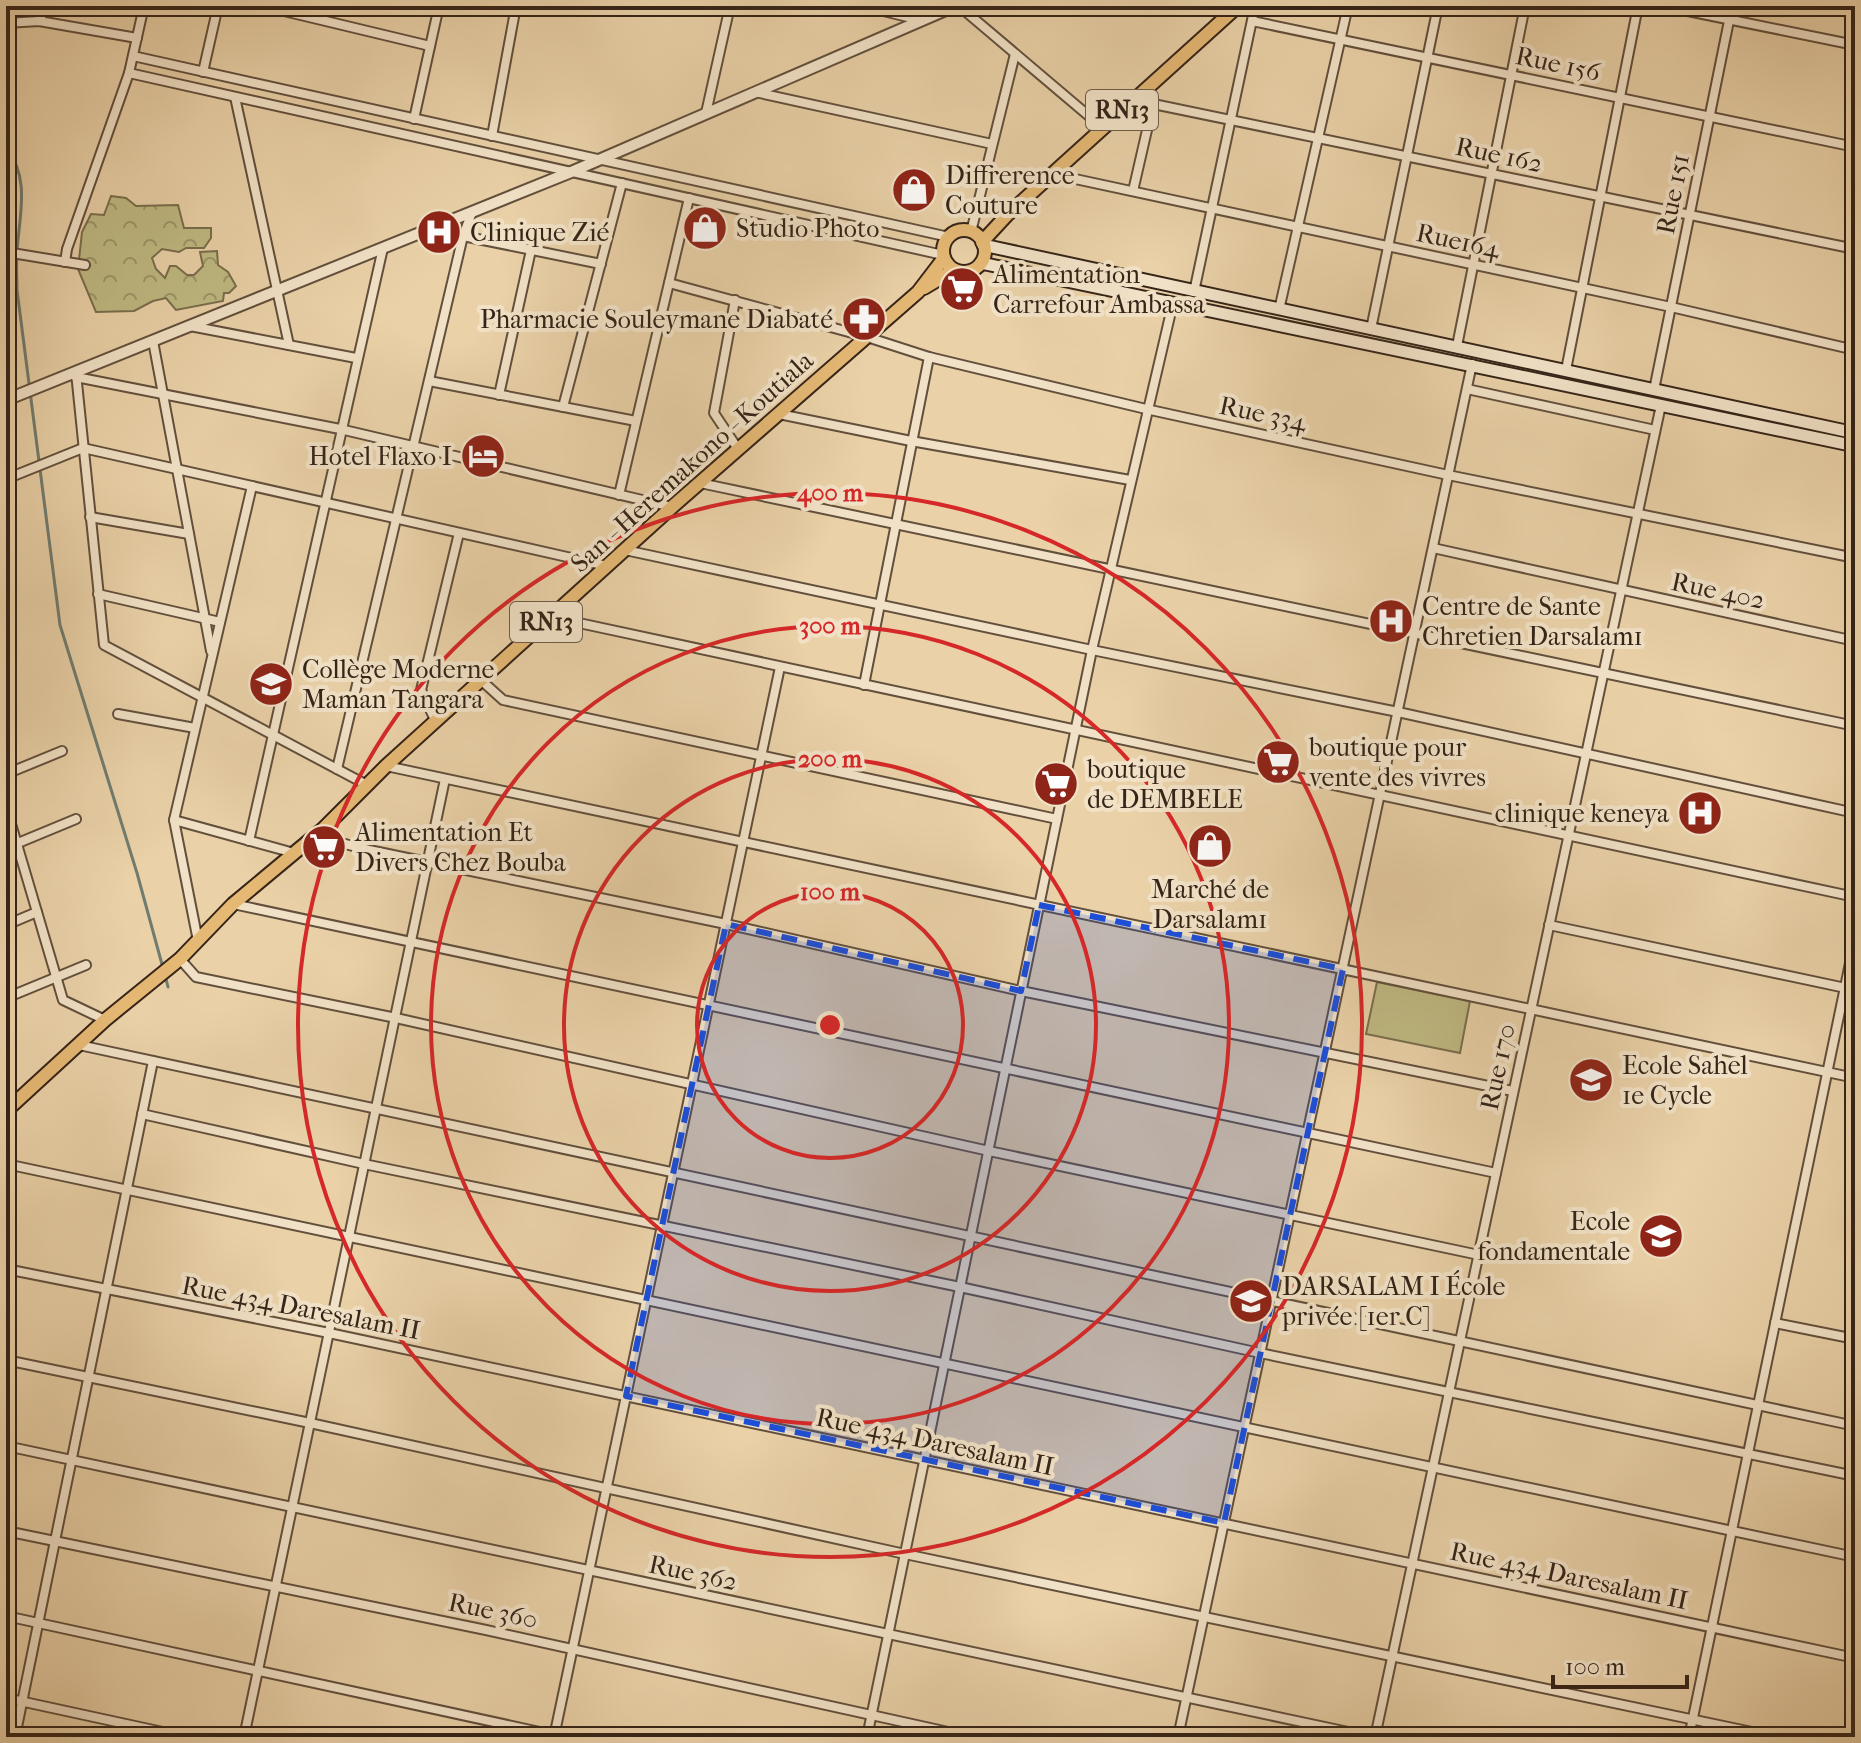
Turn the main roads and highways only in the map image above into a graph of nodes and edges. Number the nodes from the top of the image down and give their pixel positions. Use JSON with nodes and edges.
{"nodes":[{"id":1,"x":1238,"y":6,"type":"edge"},
{"id":2,"x":1007,"y":215,"type":"junction"},
{"id":3,"x":971,"y":232,"type":"junction"},
{"id":4,"x":983,"y":244,"type":"junction"},
{"id":5,"x":944,"y":256,"type":"junction"},
{"id":6,"x":981,"y":263,"type":"junction"},
{"id":7,"x":954,"y":270,"type":"junction"},
{"id":8,"x":918,"y":292,"type":"junction"},
{"id":9,"x":1855,"y":433,"type":"edge"},
{"id":10,"x":1855,"y":446,"type":"edge"},
{"id":11,"x":6,"y":1111,"type":"edge"}],
"edges":[{"from":1,"to":2,"type":"main road","number":"RN13"},
{"from":2,"to":3,"type":"main road","number":"RN13"},
{"from":2,"to":4,"type":"main road","number":"RN13"},
{"from":3,"to":4,"type":"main road"},
{"from":3,"to":5,"type":"main road"},
{"from":4,"to":6,"type":"main road"},
{"from":4,"to":9,"type":"main road"},
{"from":5,"to":7,"type":"main road"},
{"from":5,"to":8,"type":"main road","number":"RN13"},
{"from":6,"to":7,"type":"main road"},
{"from":6,"to":10,"type":"main road"},
{"from":7,"to":8,"type":"main road","number":"RN13"},
{"from":8,"to":11,"type":"main road","name":"San - Heremakono - Koutiala","number":"RN13"}]}
